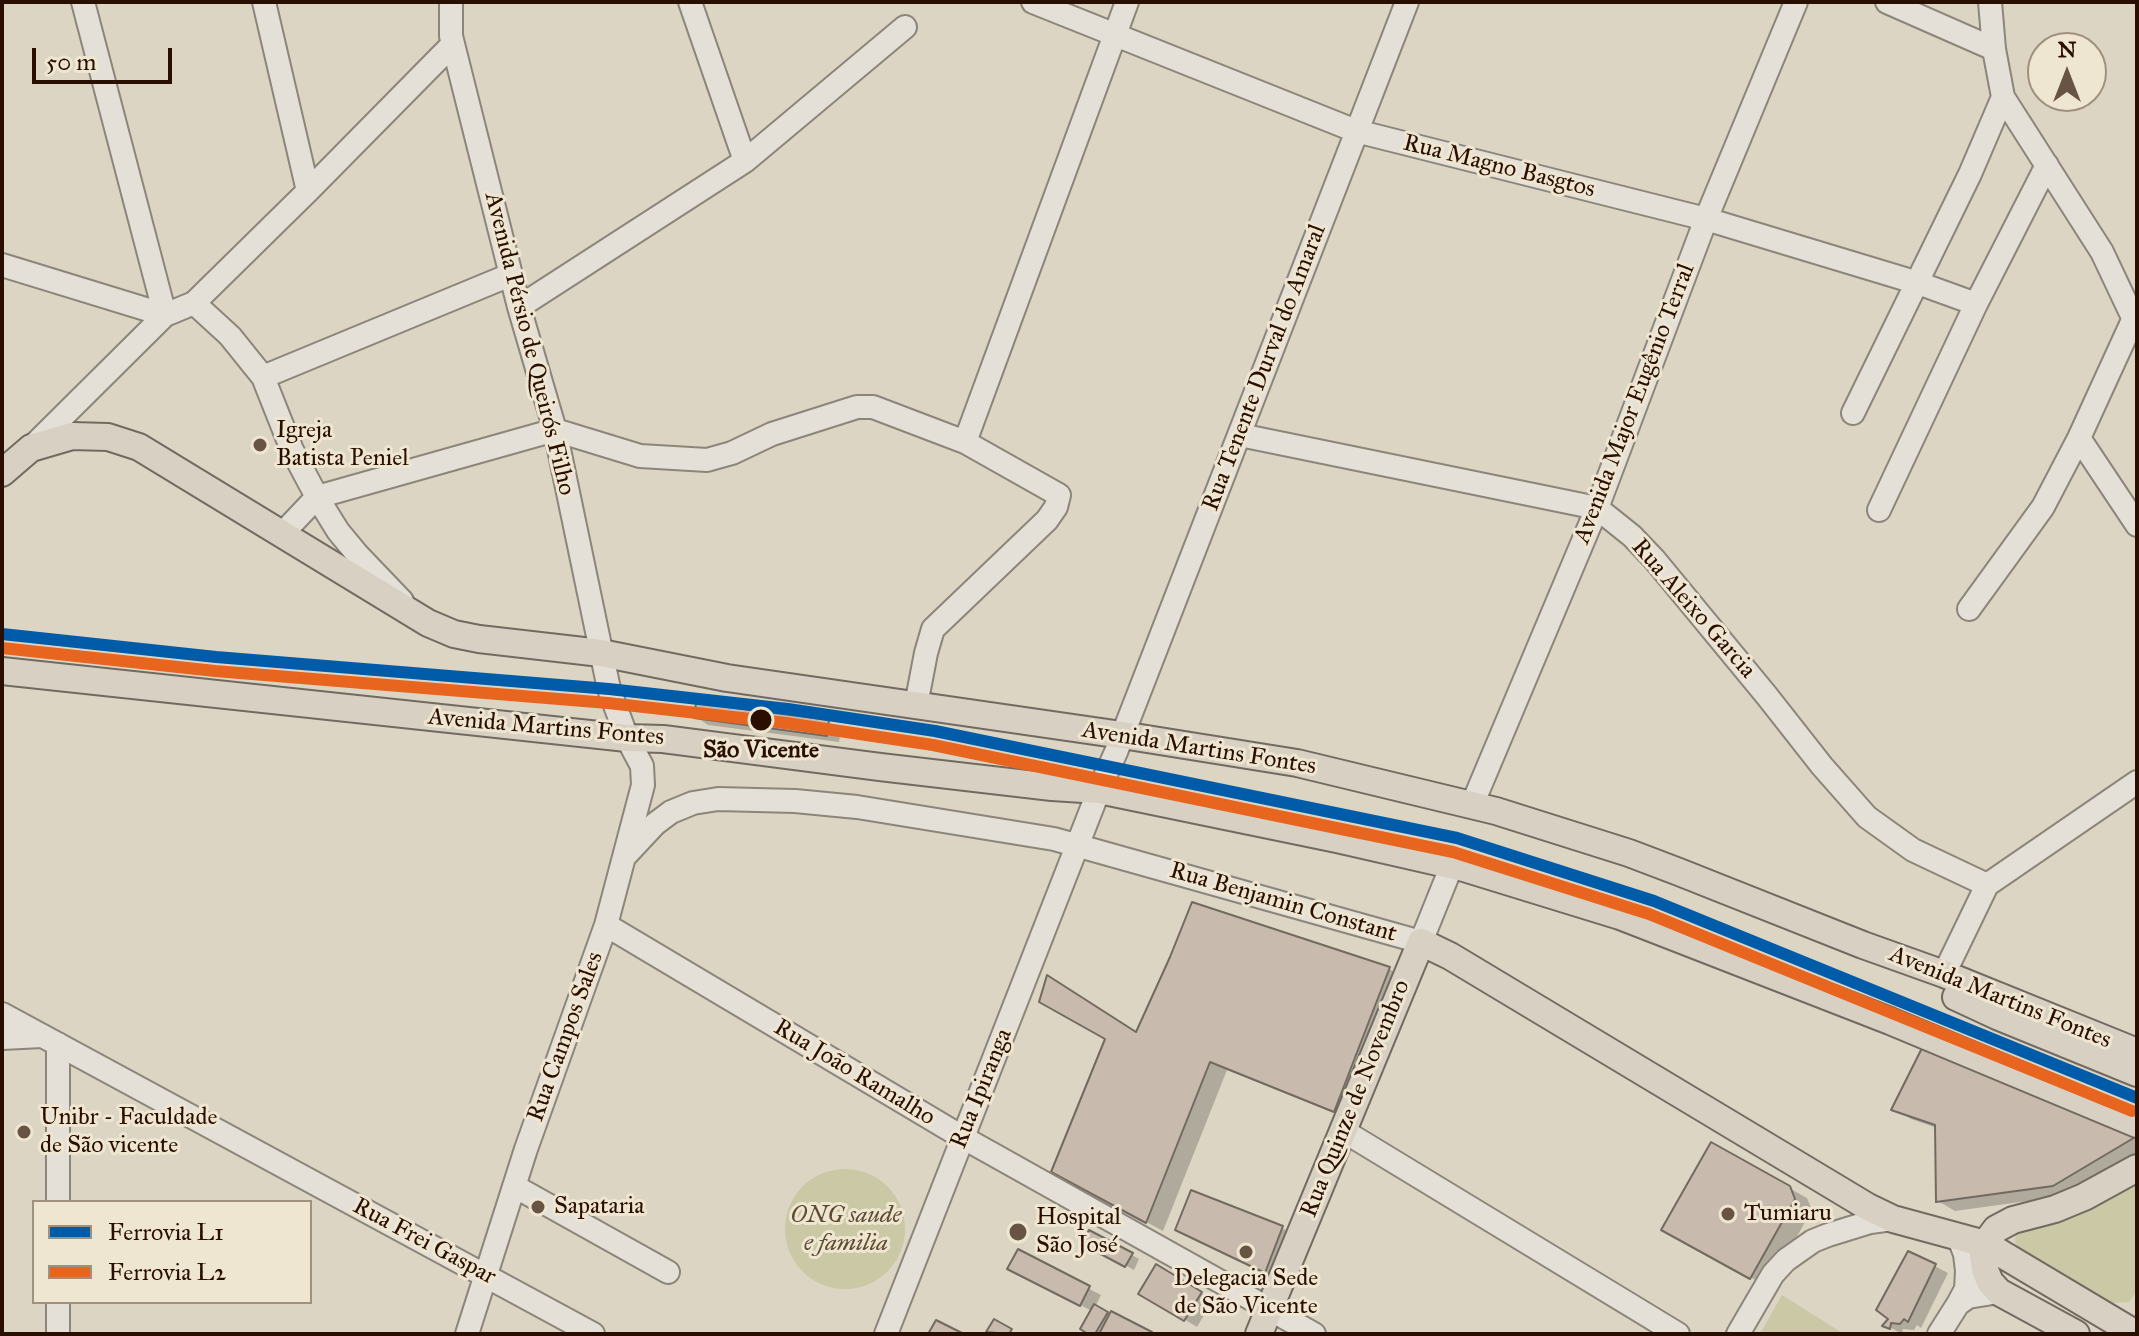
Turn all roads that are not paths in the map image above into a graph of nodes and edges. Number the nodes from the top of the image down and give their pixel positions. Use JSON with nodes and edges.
{"nodes":[{"id":1,"x":83,"y":2,"type":"edge"},
{"id":2,"x":264,"y":2,"type":"edge"},
{"id":3,"x":440,"y":2,"type":"edge"},
{"id":4,"x":451,"y":2,"type":"edge"},
{"id":5,"x":690,"y":2,"type":"edge"},
{"id":6,"x":1033,"y":2,"type":"edge"},
{"id":7,"x":1127,"y":2,"type":"edge"},
{"id":8,"x":1407,"y":2,"type":"edge"},
{"id":9,"x":1796,"y":2,"type":"edge"},
{"id":10,"x":1887,"y":2,"type":"edge"},
{"id":11,"x":1990,"y":2,"type":"edge"},
{"id":12,"x":905,"y":27,"type":"dead end"},
{"id":13,"x":1114,"y":36,"type":"junction"},
{"id":14,"x":452,"y":40,"type":"junction"},
{"id":15,"x":1994,"y":49,"type":"junction"},
{"id":16,"x":2003,"y":97,"type":"junction"},
{"id":17,"x":1356,"y":131,"type":"junction"},
{"id":18,"x":745,"y":161,"type":"junction"},
{"id":19,"x":2047,"y":165,"type":"junction"},
{"id":20,"x":308,"y":191,"type":"junction"},
{"id":21,"x":1706,"y":219,"type":"junction"},
{"id":22,"x":2,"y":265,"type":"edge"},
{"id":23,"x":510,"y":275,"type":"junction"},
{"id":24,"x":1918,"y":283,"type":"junction"},
{"id":25,"x":194,"y":303,"type":"junction"},
{"id":26,"x":1976,"y":304,"type":"junction"},
{"id":27,"x":519,"y":307,"type":"junction"},
{"id":28,"x":165,"y":315,"type":"junction"},
{"id":29,"x":2135,"y":323,"type":"edge"},
{"id":30,"x":263,"y":377,"type":"junction"},
{"id":31,"x":1853,"y":413,"type":"dead end"},
{"id":32,"x":555,"y":430,"type":"junction"},
{"id":33,"x":1240,"y":435,"type":"junction"},
{"id":34,"x":2079,"y":438,"type":"junction"},
{"id":35,"x":965,"y":442,"type":"junction"},
{"id":36,"x":31,"y":448,"type":"junction"},
{"id":37,"x":2,"y":473,"type":"edge"},
{"id":38,"x":317,"y":497,"type":"junction"},
{"id":39,"x":1597,"y":508,"type":"junction"},
{"id":40,"x":1879,"y":510,"type":"dead end"},
{"id":41,"x":2137,"y":525,"type":"edge"},
{"id":42,"x":282,"y":534,"type":"junction"},
{"id":43,"x":1969,"y":609,"type":"dead end"},
{"id":44,"x":418,"y":617,"type":"junction"},
{"id":45,"x":601,"y":653,"type":"junction"},
{"id":46,"x":2,"y":671,"type":"edge"},
{"id":47,"x":916,"y":705,"type":"junction"},
{"id":48,"x":1122,"y":735,"type":"junction"},
{"id":49,"x":627,"y":738,"type":"junction"},
{"id":50,"x":2137,"y":782,"type":"edge"},
{"id":51,"x":1099,"y":790,"type":"junction"},
{"id":52,"x":1472,"y":805,"type":"junction"},
{"id":53,"x":1078,"y":845,"type":"junction"},
{"id":54,"x":624,"y":857,"type":"junction"},
{"id":55,"x":1452,"y":865,"type":"junction"},
{"id":56,"x":1987,"y":885,"type":"junction"},
{"id":57,"x":606,"y":925,"type":"junction"},
{"id":58,"x":1421,"y":942,"type":"junction"},
{"id":59,"x":1863,"y":945,"type":"junction"},
{"id":60,"x":1944,"y":974,"type":"junction"},
{"id":61,"x":2,"y":1014,"type":"edge"},
{"id":62,"x":2,"y":1038,"type":"edge"},
{"id":63,"x":50,"y":1040,"type":"junction"},
{"id":64,"x":2137,"y":1052,"type":"edge"},
{"id":65,"x":2137,"y":1073,"type":"edge"},
{"id":66,"x":2137,"y":1124,"type":"edge"},
{"id":67,"x":1342,"y":1130,"type":"junction"},
{"id":68,"x":962,"y":1137,"type":"junction"},
{"id":69,"x":2137,"y":1168,"type":"edge"},
{"id":70,"x":514,"y":1186,"type":"junction"},
{"id":71,"x":58,"y":1200,"type":"edge"},
{"id":72,"x":1893,"y":1219,"type":"junction"},
{"id":73,"x":1958,"y":1236,"type":"junction"},
{"id":74,"x":1985,"y":1244,"type":"junction"},
{"id":75,"x":668,"y":1272,"type":"dead end"},
{"id":76,"x":486,"y":1275,"type":"junction"},
{"id":77,"x":1999,"y":1292,"type":"junction"},
{"id":78,"x":58,"y":1304,"type":"edge"},
{"id":79,"x":1958,"y":1304,"type":"junction"},
{"id":80,"x":1270,"y":1308,"type":"junction"},
{"id":81,"x":58,"y":1334,"type":"edge"},
{"id":82,"x":467,"y":1334,"type":"edge"},
{"id":83,"x":593,"y":1334,"type":"edge"},
{"id":84,"x":886,"y":1334,"type":"edge"},
{"id":85,"x":1259,"y":1334,"type":"edge"},
{"id":86,"x":1314,"y":1334,"type":"edge"},
{"id":87,"x":1678,"y":1334,"type":"edge"},
{"id":88,"x":1738,"y":1334,"type":"edge"},
{"id":89,"x":1939,"y":1334,"type":"edge"},
{"id":90,"x":2076,"y":1334,"type":"edge"},
{"id":91,"x":2136,"y":1334,"type":"edge"}],
"edges":[{"from":1,"to":28,"type":"street"},
{"from":2,"to":20,"type":"street"},
{"from":3,"to":14,"type":"street","name":"Avenida Pérsio de Queirós Filho"},
{"from":4,"to":14,"type":"street","name":"Avenida Pérsio de Queirós Filho"},
{"from":5,"to":18,"type":"street"},
{"from":6,"to":13,"type":"street","name":"Rua Magno Basgtos"},
{"from":7,"to":13,"type":"street"},
{"from":8,"to":17,"type":"street","name":"Rua Tenente Durval do Amaral"},
{"from":9,"to":21,"type":"street","name":"Avenida Major Eugênio Terral"},
{"from":10,"to":15,"type":"street"},
{"from":11,"to":15,"type":"street"},
{"from":12,"to":18,"type":"street"},
{"from":13,"to":17,"type":"street","name":"Rua Magno Basgtos"},
{"from":13,"to":35,"type":"street"},
{"from":14,"to":20,"type":"street"},
{"from":14,"to":23,"type":"street","name":"Avenida Pérsio de Queirós Filho"},
{"from":15,"to":16,"type":"street"},
{"from":16,"to":19,"type":"street"},
{"from":16,"to":24,"type":"street"},
{"from":17,"to":21,"type":"street","name":"Rua Magno Basgtos"},
{"from":17,"to":33,"type":"street","name":"Rua Tenente Durval do Amaral"},
{"from":18,"to":27,"type":"street"},
{"from":19,"to":26,"type":"street"},
{"from":19,"to":29,"type":"street"},
{"from":20,"to":25,"type":"street"},
{"from":21,"to":24,"type":"street","name":"Rua Magno Basgtos"},
{"from":21,"to":39,"type":"street","name":"Avenida Major Eugênio Terral"},
{"from":22,"to":28,"type":"street"},
{"from":23,"to":27,"type":"street","name":"Avenida Pérsio de Queirós Filho"},
{"from":23,"to":30,"type":"street"},
{"from":24,"to":26,"type":"street","name":"Rua Magno Basgtos"},
{"from":24,"to":31,"type":"street"},
{"from":25,"to":28,"type":"street"},
{"from":25,"to":30,"type":"street"},
{"from":26,"to":40,"type":"street"},
{"from":27,"to":32,"type":"street","name":"Avenida Pérsio de Queirós Filho"},
{"from":28,"to":36,"type":"street"},
{"from":29,"to":34,"type":"street"},
{"from":30,"to":38,"type":"street"},
{"from":32,"to":35,"type":"street"},
{"from":32,"to":38,"type":"street"},
{"from":32,"to":45,"type":"street","name":"Avenida Pérsio de Queirós Filho"},
{"from":33,"to":39,"type":"street","name":"Rua Aleixo Garcia"},
{"from":33,"to":48,"type":"street","name":"Rua Tenente Durval do Amaral"},
{"from":34,"to":41,"type":"street"},
{"from":34,"to":43,"type":"street"},
{"from":35,"to":47,"type":"street"},
{"from":36,"to":37,"type":"main road","name":"Avenida Martins Fontes"},
{"from":36,"to":42,"type":"main road","name":"Avenida Martins Fontes"},
{"from":38,"to":42,"type":"street"},
{"from":38,"to":44,"type":"street"},
{"from":39,"to":52,"type":"street","name":"Avenida Major Eugênio Terral"},
{"from":39,"to":56,"type":"street","name":"Rua Aleixo Garcia"},
{"from":42,"to":44,"type":"main road","name":"Avenida Martins Fontes"},
{"from":44,"to":45,"type":"main road","name":"Avenida Martins Fontes"},
{"from":45,"to":47,"type":"main road","name":"Avenida Martins Fontes"},
{"from":45,"to":49,"type":"street","name":"Avenida Pérsio de Queirós Filho"},
{"from":46,"to":49,"type":"main road","name":"Avenida Martins Fontes"},
{"from":47,"to":48,"type":"main road","name":"Avenida Martins Fontes"},
{"from":48,"to":51,"type":"street","name":"Rua Tenente Durval do Amaral"},
{"from":48,"to":52,"type":"main road","name":"Avenida Martins Fontes"},
{"from":49,"to":51,"type":"main road","name":"Avenida Martins Fontes"},
{"from":49,"to":54,"type":"street","name":"Rua Campos Sales"},
{"from":50,"to":56,"type":"street"},
{"from":51,"to":53,"type":"street"},
{"from":51,"to":55,"type":"main road","name":"Avenida Martins Fontes"},
{"from":52,"to":59,"type":"main road","name":"Avenida Martins Fontes"},
{"from":53,"to":54,"type":"street","name":"Rua Benjamin Constant"},
{"from":53,"to":58,"type":"street","name":"Rua Benjamin Constant"},
{"from":53,"to":68,"type":"street","name":"Rua Ipiranga"},
{"from":54,"to":57,"type":"street","name":"Rua Campos Sales"},
{"from":55,"to":58,"type":"street","name":"Rua Quinze de Novembro"},
{"from":55,"to":66,"type":"main road","name":"Avenida Martins Fontes"},
{"from":56,"to":60,"type":"street"},
{"from":57,"to":68,"type":"street","name":"Rua João Ramalho"},
{"from":57,"to":70,"type":"street","name":"Rua Campos Sales"},
{"from":58,"to":67,"type":"main road","name":"Rua Quinze de Novembro"},
{"from":58,"to":72,"type":"main road","name":"Rua Benjamin Constant"},
{"from":59,"to":60,"type":"main road","name":"Avenida Martins Fontes"},
{"from":59,"to":65,"type":"main road","name":"Avenida Martins Fontes"},
{"from":60,"to":64,"type":"main road","name":"Avenida Martins Fontes"},
{"from":61,"to":63,"type":"street","name":"Rua Frei Gaspar"},
{"from":62,"to":63,"type":"street"},
{"from":63,"to":71,"type":"street"},
{"from":63,"to":76,"type":"street","name":"Rua Frei Gaspar"},
{"from":67,"to":80,"type":"main road","name":"Rua Quinze de Novembro"},
{"from":67,"to":87,"type":"street"},
{"from":68,"to":80,"type":"street","name":"Rua João Ramalho"},
{"from":68,"to":84,"type":"street","name":"Rua Ipiranga"},
{"from":69,"to":74,"type":"main road"},
{"from":70,"to":75,"type":"street"},
{"from":70,"to":76,"type":"street","name":"Rua Campos Sales"},
{"from":72,"to":73,"type":"main road","name":"Rua Benjamin Constant"},
{"from":72,"to":88,"type":"street"},
{"from":73,"to":74,"type":"main road","name":"Rua Benjamin Constant"},
{"from":73,"to":79,"type":"street"},
{"from":74,"to":77,"type":"main road"},
{"from":74,"to":91,"type":"main road","name":"Rua Benjamin Constant"},
{"from":76,"to":82,"type":"street","name":"Rua Campos Sales"},
{"from":76,"to":83,"type":"street","name":"Rua Frei Gaspar"},
{"from":77,"to":79,"type":"street"},
{"from":77,"to":90,"type":"main road"},
{"from":78,"to":81,"type":"street"},
{"from":79,"to":89,"type":"street"},
{"from":80,"to":85,"type":"main road","name":"Rua Quinze de Novembro"},
{"from":80,"to":86,"type":"street","name":"Rua João Ramalho"}]}
